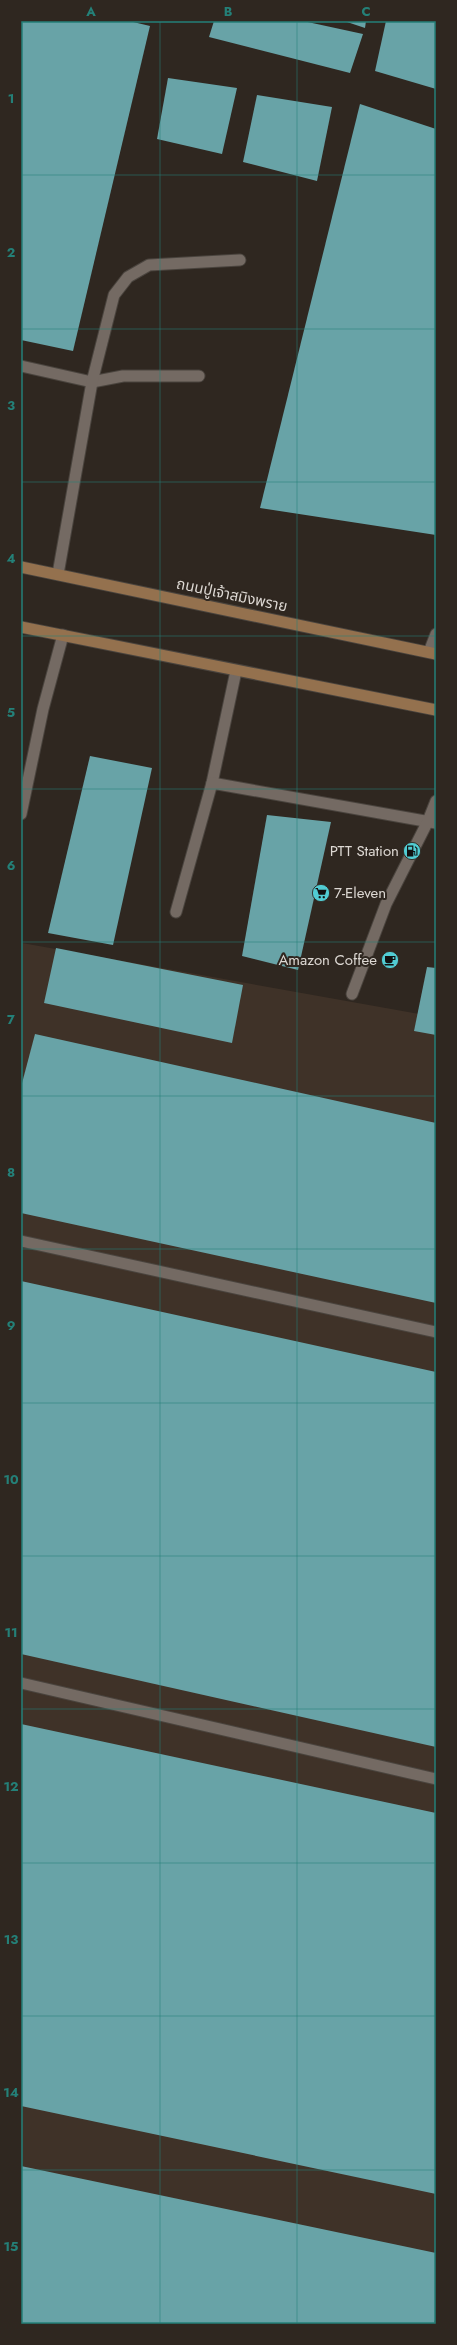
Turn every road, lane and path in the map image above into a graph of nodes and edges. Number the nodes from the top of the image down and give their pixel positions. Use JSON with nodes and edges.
{"nodes":[{"id":1,"x":240,"y":260,"type":"dead end"},
{"id":2,"x":21,"y":366,"type":"edge"},
{"id":3,"x":199,"y":376,"type":"dead end"},
{"id":4,"x":92,"y":382,"type":"junction"},
{"id":5,"x":21,"y":567,"type":"edge"},
{"id":6,"x":58,"y":574,"type":"junction"},
{"id":7,"x":21,"y":627,"type":"edge"},
{"id":8,"x":436,"y":634,"type":"edge"},
{"id":9,"x":63,"y":636,"type":"junction"},
{"id":10,"x":433,"y":653,"type":"edge"},
{"id":11,"x":236,"y":671,"type":"junction"},
{"id":12,"x":436,"y":710,"type":"edge"},
{"id":13,"x":212,"y":783,"type":"junction"},
{"id":14,"x":436,"y":801,"type":"edge"},
{"id":15,"x":21,"y":814,"type":"edge"},
{"id":16,"x":432,"y":822,"type":"edge"},
{"id":17,"x":176,"y":912,"type":"dead end"},
{"id":18,"x":352,"y":994,"type":"dead end"},
{"id":19,"x":21,"y":1241,"type":"edge"},
{"id":20,"x":436,"y":1332,"type":"edge"},
{"id":21,"x":21,"y":1683,"type":"edge"},
{"id":22,"x":436,"y":1779,"type":"edge"}],
"edges":[{"from":1,"to":4,"type":"street"},
{"from":2,"to":4,"type":"street"},
{"from":3,"to":4,"type":"street"},
{"from":4,"to":6,"type":"street"},
{"from":5,"to":6,"type":"main road","name":"ถนนปู่เจ้าสมิงพราย"},
{"from":6,"to":10,"type":"main road","name":"ถนนปู่เจ้าสมิงพราย"},
{"from":7,"to":9,"type":"main road"},
{"from":8,"to":10,"type":"street"},
{"from":9,"to":11,"type":"main road"},
{"from":9,"to":15,"type":"street"},
{"from":11,"to":12,"type":"main road"},
{"from":11,"to":13,"type":"street"},
{"from":13,"to":16,"type":"street"},
{"from":13,"to":17,"type":"street"},
{"from":14,"to":16,"type":"street"},
{"from":16,"to":18,"type":"street"},
{"from":19,"to":20,"type":"street"},
{"from":21,"to":22,"type":"street"}]}
